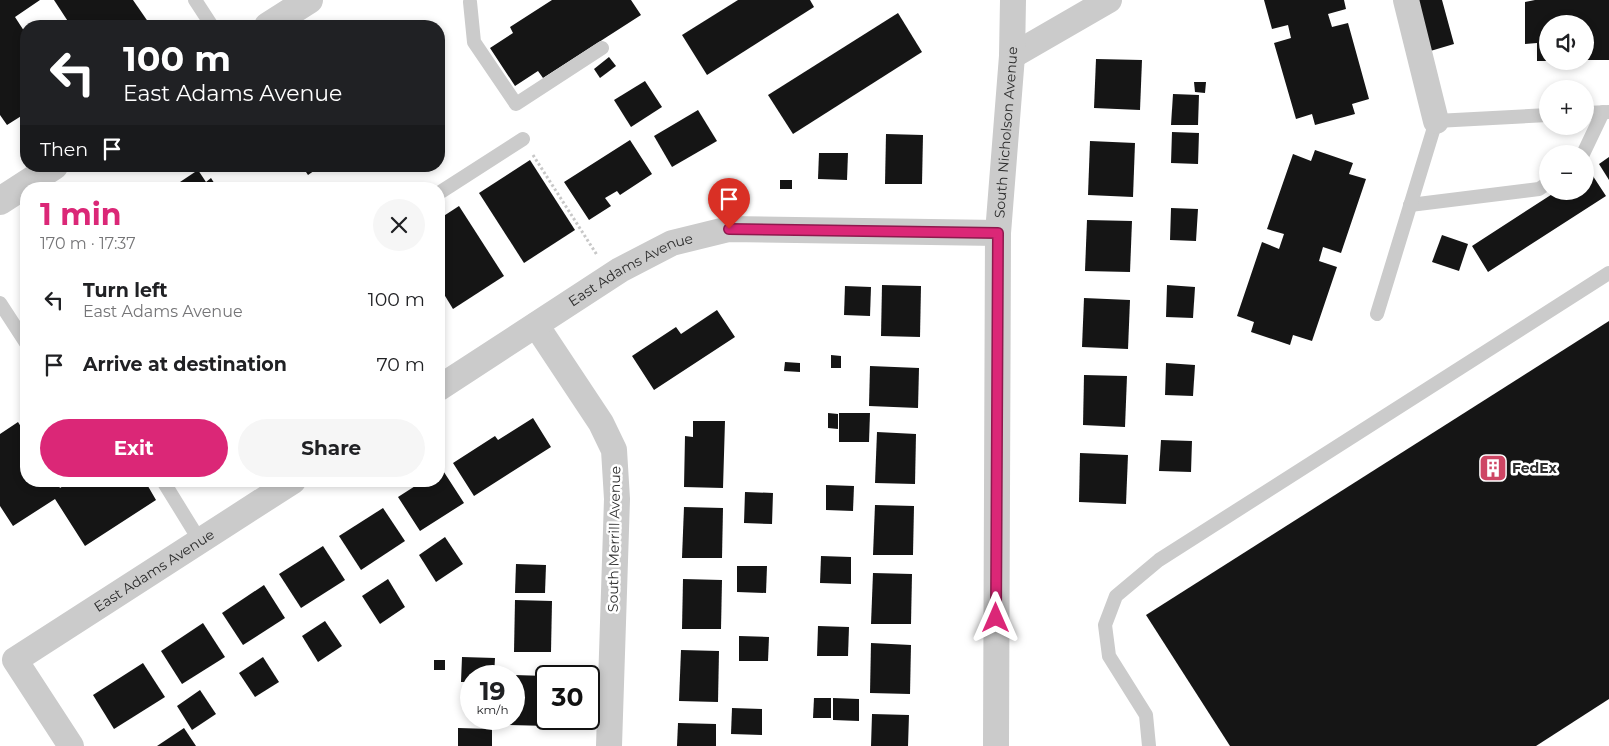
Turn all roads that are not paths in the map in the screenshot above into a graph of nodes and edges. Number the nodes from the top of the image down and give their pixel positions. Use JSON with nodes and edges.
{"nodes":[{"id":1,"x":195,"y":0,"type":"edge"},
{"id":2,"x":309,"y":0,"type":"edge"},
{"id":3,"x":1013,"y":0,"type":"edge"},
{"id":4,"x":1109,"y":0,"type":"edge"},
{"id":5,"x":1406,"y":0,"type":"edge"},
{"id":6,"x":471,"y":1,"type":"edge"},
{"id":7,"x":208,"y":20,"type":"edge"},
{"id":8,"x":277,"y":20,"type":"edge"},
{"id":9,"x":602,"y":48,"type":"dead end"},
{"id":10,"x":1012,"y":56,"type":"junction"},
{"id":11,"x":1606,"y":112,"type":"edge"},
{"id":12,"x":1539,"y":115,"type":"edge"},
{"id":13,"x":1436,"y":121,"type":"junction"},
{"id":14,"x":523,"y":139,"type":"road end"},
{"id":15,"x":1588,"y":145,"type":"edge"},
{"id":16,"x":43,"y":172,"type":"edge"},
{"id":17,"x":25,"y":182,"type":"edge"},
{"id":18,"x":20,"y":185,"type":"edge"},
{"id":19,"x":445,"y":189,"type":"edge"},
{"id":20,"x":1539,"y":189,"type":"edge"},
{"id":21,"x":2,"y":195,"type":"edge"},
{"id":22,"x":1410,"y":205,"type":"junction"},
{"id":23,"x":998,"y":233,"type":"junction"},
{"id":24,"x":1609,"y":273,"type":"edge"},
{"id":25,"x":0,"y":303,"type":"edge"},
{"id":26,"x":1377,"y":314,"type":"dead end"},
{"id":27,"x":536,"y":325,"type":"junction"},
{"id":28,"x":20,"y":334,"type":"edge"},
{"id":29,"x":445,"y":384,"type":"edge"},
{"id":30,"x":166,"y":487,"type":"edge"},
{"id":31,"x":285,"y":487,"type":"edge"},
{"id":32,"x":200,"y":541,"type":"junction"},
{"id":33,"x":71,"y":746,"type":"edge"},
{"id":34,"x":609,"y":746,"type":"edge"},
{"id":35,"x":996,"y":746,"type":"edge"},
{"id":36,"x":1149,"y":746,"type":"edge"}],
"edges":[{"from":1,"to":7,"type":"lane"},
{"from":2,"to":8,"type":"street"},
{"from":3,"to":10,"type":"street","name":"South Nicholson Avenue"},
{"from":4,"to":10,"type":"street"},
{"from":5,"to":13,"type":"street"},
{"from":6,"to":9,"type":"lane"},
{"from":10,"to":23,"type":"street","name":"South Nicholson Avenue"},
{"from":11,"to":15,"type":"lane"},
{"from":12,"to":13,"type":"lane"},
{"from":13,"to":22,"type":"lane"},
{"from":14,"to":19,"type":"lane"},
{"from":16,"to":17,"type":"street"},
{"from":18,"to":21,"type":"street"},
{"from":20,"to":22,"type":"lane"},
{"from":22,"to":26,"type":"lane"},
{"from":23,"to":27,"type":"street","name":"East Adams Avenue"},
{"from":23,"to":35,"type":"street","name":"South Nicholson Avenue"},
{"from":24,"to":36,"type":"lane"},
{"from":25,"to":28,"type":"lane"},
{"from":27,"to":29,"type":"street","name":"East Adams Avenue"},
{"from":27,"to":34,"type":"street","name":"South Merrill Avenue"},
{"from":30,"to":32,"type":"lane"},
{"from":31,"to":32,"type":"street","name":"East Adams Avenue"},
{"from":32,"to":33,"type":"street","name":"East Adams Avenue"}]}
